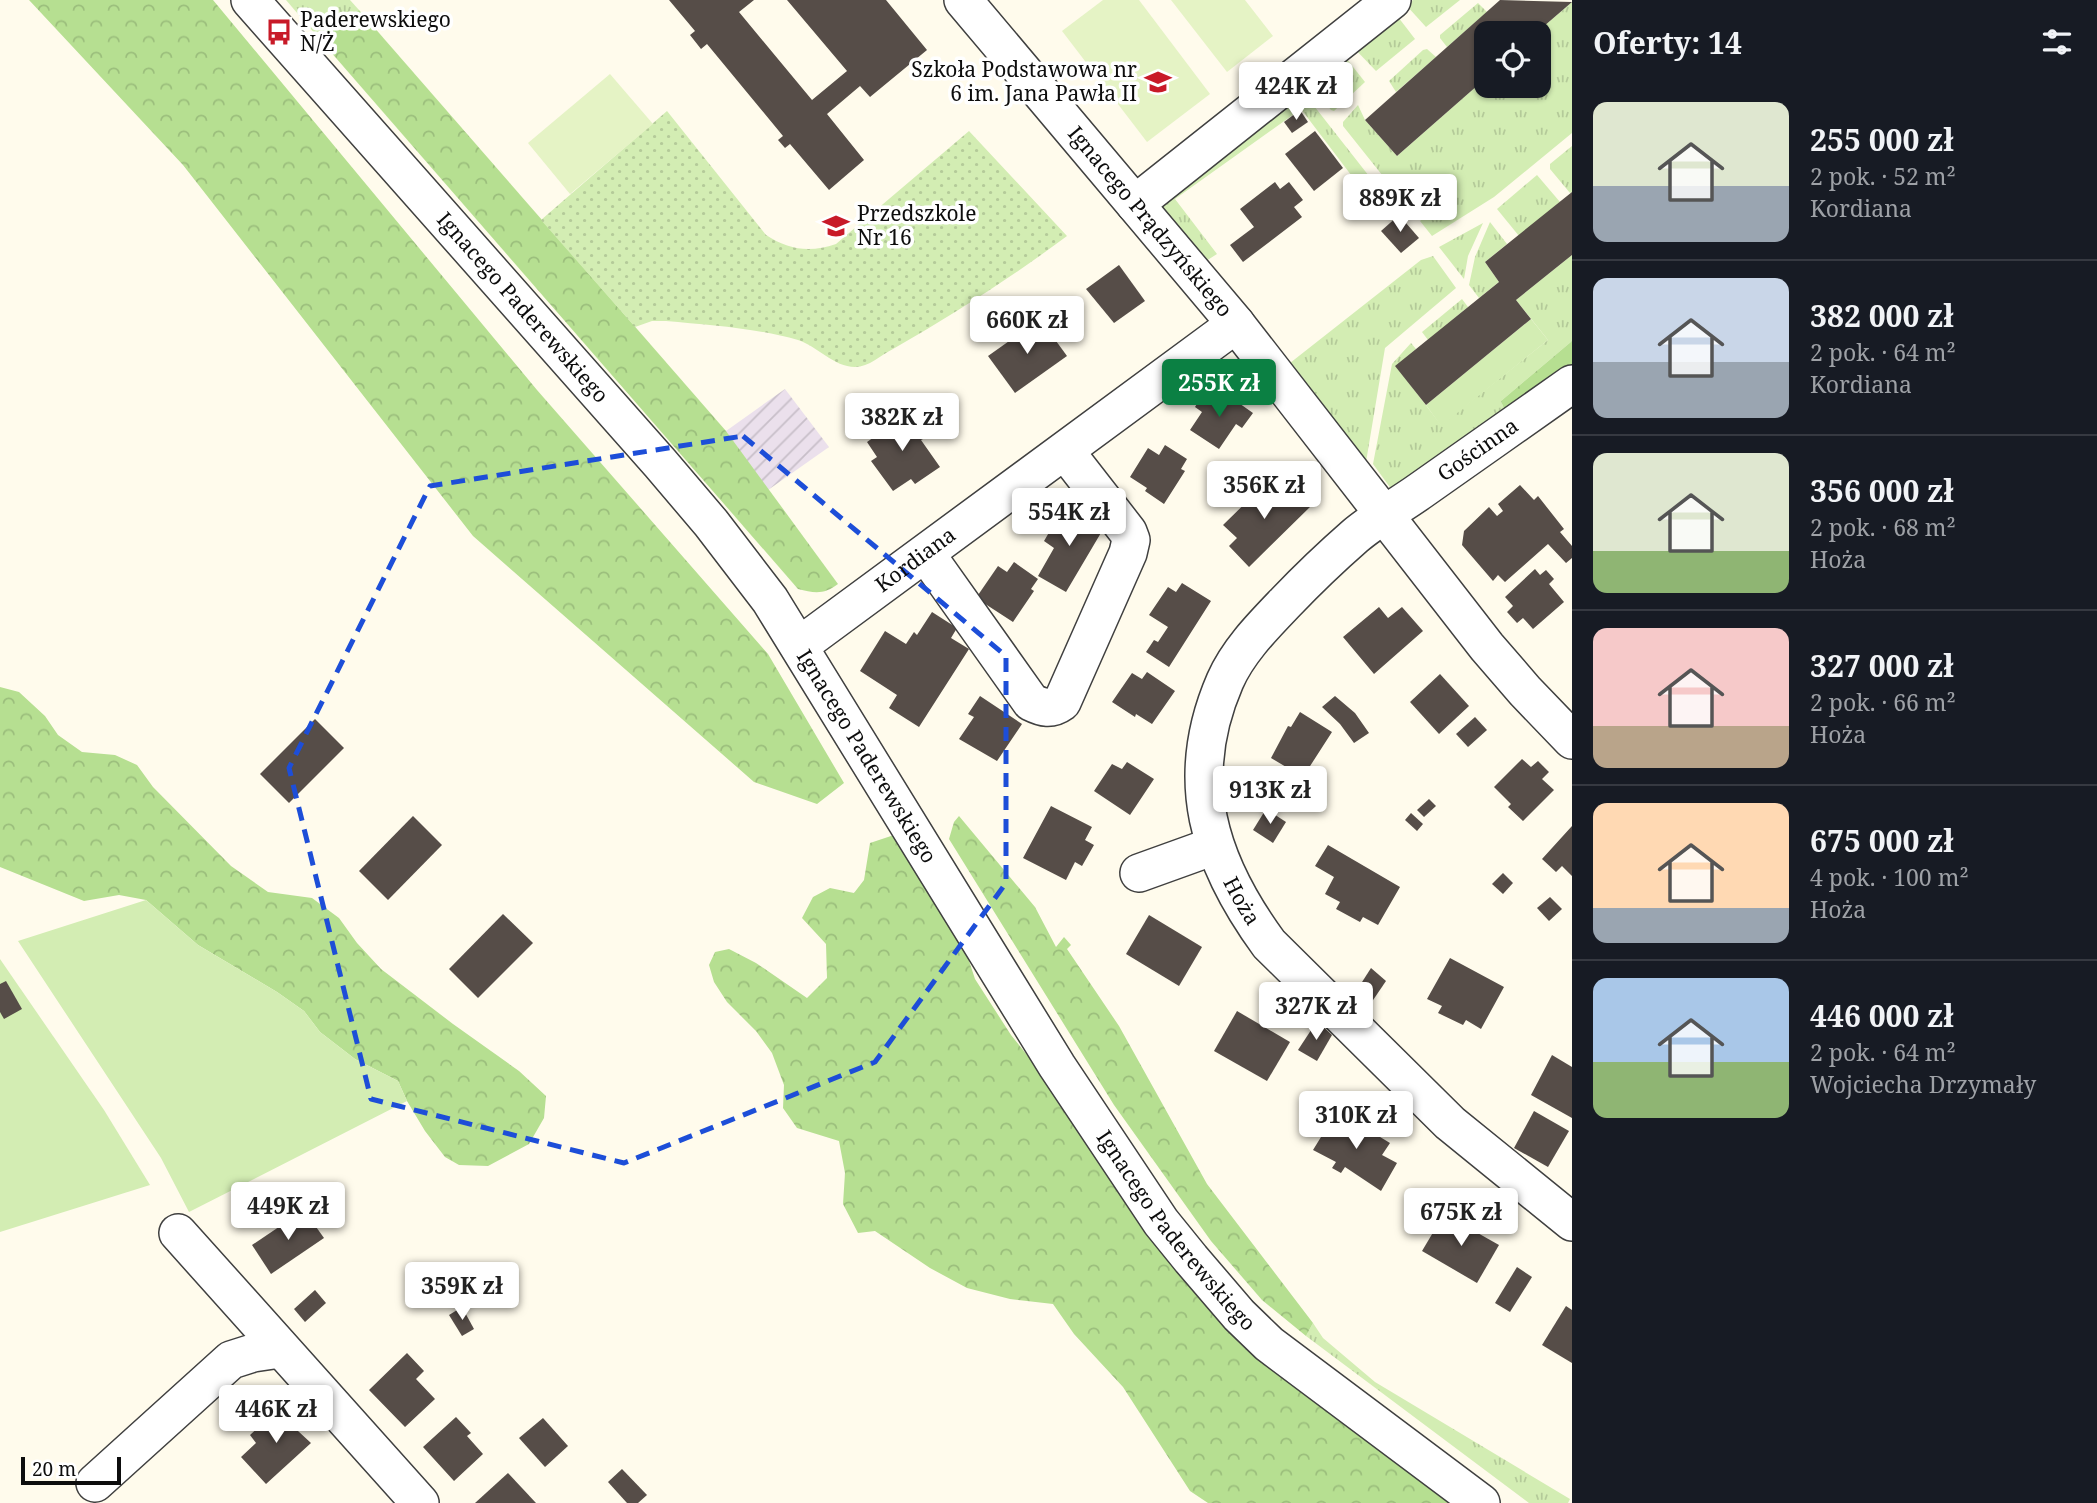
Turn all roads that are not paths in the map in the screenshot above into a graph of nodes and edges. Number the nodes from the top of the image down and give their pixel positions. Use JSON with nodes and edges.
{"nodes":[{"id":1,"x":250,"y":0,"type":"edge"},
{"id":2,"x":963,"y":0,"type":"edge"},
{"id":3,"x":1392,"y":0,"type":"edge"},
{"id":4,"x":1135,"y":204,"type":"junction"},
{"id":5,"x":1236,"y":324,"type":"junction"},
{"id":6,"x":1572,"y":384,"type":"edge"},
{"id":7,"x":1065,"y":451,"type":"junction"},
{"id":8,"x":1384,"y":516,"type":"junction"},
{"id":9,"x":926,"y":554,"type":"junction"},
{"id":10,"x":799,"y":646,"type":"junction"},
{"id":11,"x":1572,"y":740,"type":"edge"},
{"id":12,"x":1214,"y":846,"type":"junction"},
{"id":13,"x":1139,"y":873,"type":"dead end"},
{"id":14,"x":1572,"y":1222,"type":"edge"},
{"id":15,"x":178,"y":1233,"type":"dead end"},
{"id":16,"x":280,"y":1349,"type":"junction"},
{"id":17,"x":95,"y":1483,"type":"dead end"},
{"id":18,"x":420,"y":1503,"type":"edge"},
{"id":19,"x":1481,"y":1503,"type":"edge"}],
"edges":[{"from":1,"to":10,"type":"street","name":"Ignacego Paderewskiego"},
{"from":2,"to":4,"type":"street","name":"Ignacego Prądzyńskiego"},
{"from":3,"to":4,"type":"street"},
{"from":4,"to":5,"type":"street","name":"Ignacego Prądzyńskiego"},
{"from":5,"to":7,"type":"street","name":"Kordiana"},
{"from":5,"to":8,"type":"street","name":"Ignacego Prądzyńskiego"},
{"from":6,"to":8,"type":"street","name":"Gościnna"},
{"from":7,"to":9,"type":"street","name":"Kordiana"},
{"from":7,"to":9,"type":"street"},
{"from":8,"to":11,"type":"street","name":"Ignacego Prądzyńskiego"},
{"from":8,"to":12,"type":"street","name":"Hoża"},
{"from":9,"to":10,"type":"street","name":"Kordiana"},
{"from":10,"to":19,"type":"street","name":"Ignacego Paderewskiego"},
{"from":12,"to":13,"type":"street"},
{"from":12,"to":14,"type":"street","name":"Hoża"},
{"from":15,"to":16,"type":"street"},
{"from":16,"to":17,"type":"street"},
{"from":16,"to":18,"type":"street"}]}
